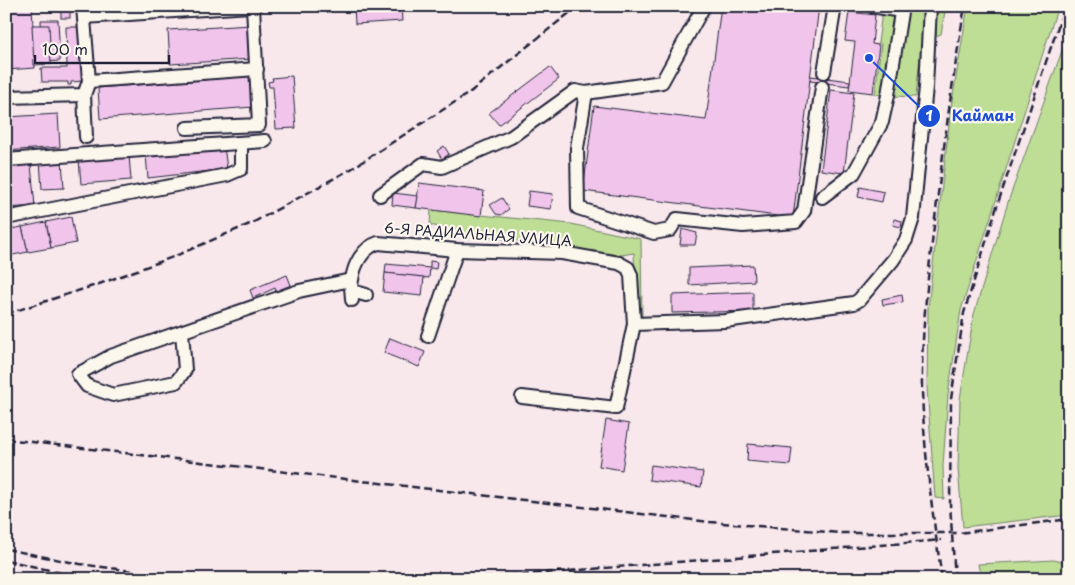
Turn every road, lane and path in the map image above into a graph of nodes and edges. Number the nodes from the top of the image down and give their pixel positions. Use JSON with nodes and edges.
{"nodes":[{"id":1,"x":252,"y":6,"type":"edge"},
{"id":2,"x":704,"y":6,"type":"edge"},
{"id":3,"x":835,"y":6,"type":"edge"},
{"id":4,"x":872,"y":6,"type":"edge"},
{"id":5,"x":930,"y":6,"type":"edge"},
{"id":6,"x":902,"y":9,"type":"edge"},
{"id":7,"x":84,"y":12,"type":"edge"},
{"id":8,"x":256,"y":69,"type":"junction"},
{"id":9,"x":824,"y":72,"type":"dead end"},
{"id":10,"x":89,"y":81,"type":"junction"},
{"id":11,"x":822,"y":87,"type":"dead end"},
{"id":12,"x":586,"y":94,"type":"junction"},
{"id":13,"x":84,"y":95,"type":"junction"},
{"id":14,"x":6,"y":97,"type":"edge"},
{"id":15,"x":186,"y":128,"type":"dead end"},
{"id":16,"x":86,"y":137,"type":"dead end"},
{"id":17,"x":265,"y":141,"type":"dead end"},
{"id":18,"x":241,"y":143,"type":"junction"},
{"id":19,"x":6,"y":160,"type":"edge"},
{"id":20,"x":380,"y":195,"type":"dead end"},
{"id":21,"x":822,"y":197,"type":"dead end"},
{"id":22,"x":6,"y":218,"type":"edge"},
{"id":23,"x":457,"y":250,"type":"junction"},
{"id":24,"x":352,"y":291,"type":"junction"},
{"id":25,"x":366,"y":295,"type":"dead end"},
{"id":26,"x":634,"y":324,"type":"junction"},
{"id":27,"x":182,"y":332,"type":"junction"},
{"id":28,"x":428,"y":336,"type":"dead end"},
{"id":29,"x":522,"y":397,"type":"dead end"}],
"edges":[{"from":1,"to":7,"type":"street"},
{"from":1,"to":8,"type":"street"},
{"from":2,"to":12,"type":"street"},
{"from":3,"to":9,"type":"street"},
{"from":4,"to":6,"type":"street"},
{"from":5,"to":26,"type":"street"},
{"from":6,"to":21,"type":"street"},
{"from":7,"to":10,"type":"street"},
{"from":8,"to":10,"type":"street"},
{"from":8,"to":15,"type":"street"},
{"from":10,"to":13,"type":"street"},
{"from":11,"to":12,"type":"street"},
{"from":12,"to":20,"type":"street"},
{"from":13,"to":14,"type":"street"},
{"from":13,"to":16,"type":"street"},
{"from":17,"to":18,"type":"street"},
{"from":18,"to":19,"type":"street"},
{"from":18,"to":22,"type":"street"},
{"from":23,"to":24,"type":"street","name":"6-Я РАДИАЛЬНАЯ УЛИЦА"},
{"from":23,"to":26,"type":"street","name":"6-Я РАДИАЛЬНАЯ УЛИЦА"},
{"from":23,"to":28,"type":"street"},
{"from":24,"to":25,"type":"street"},
{"from":24,"to":27,"type":"street"},
{"from":26,"to":29,"type":"street","name":"6-Я РАДИАЛЬНАЯ УЛИЦА"},
{"from":27,"to":27,"type":"street"}]}
